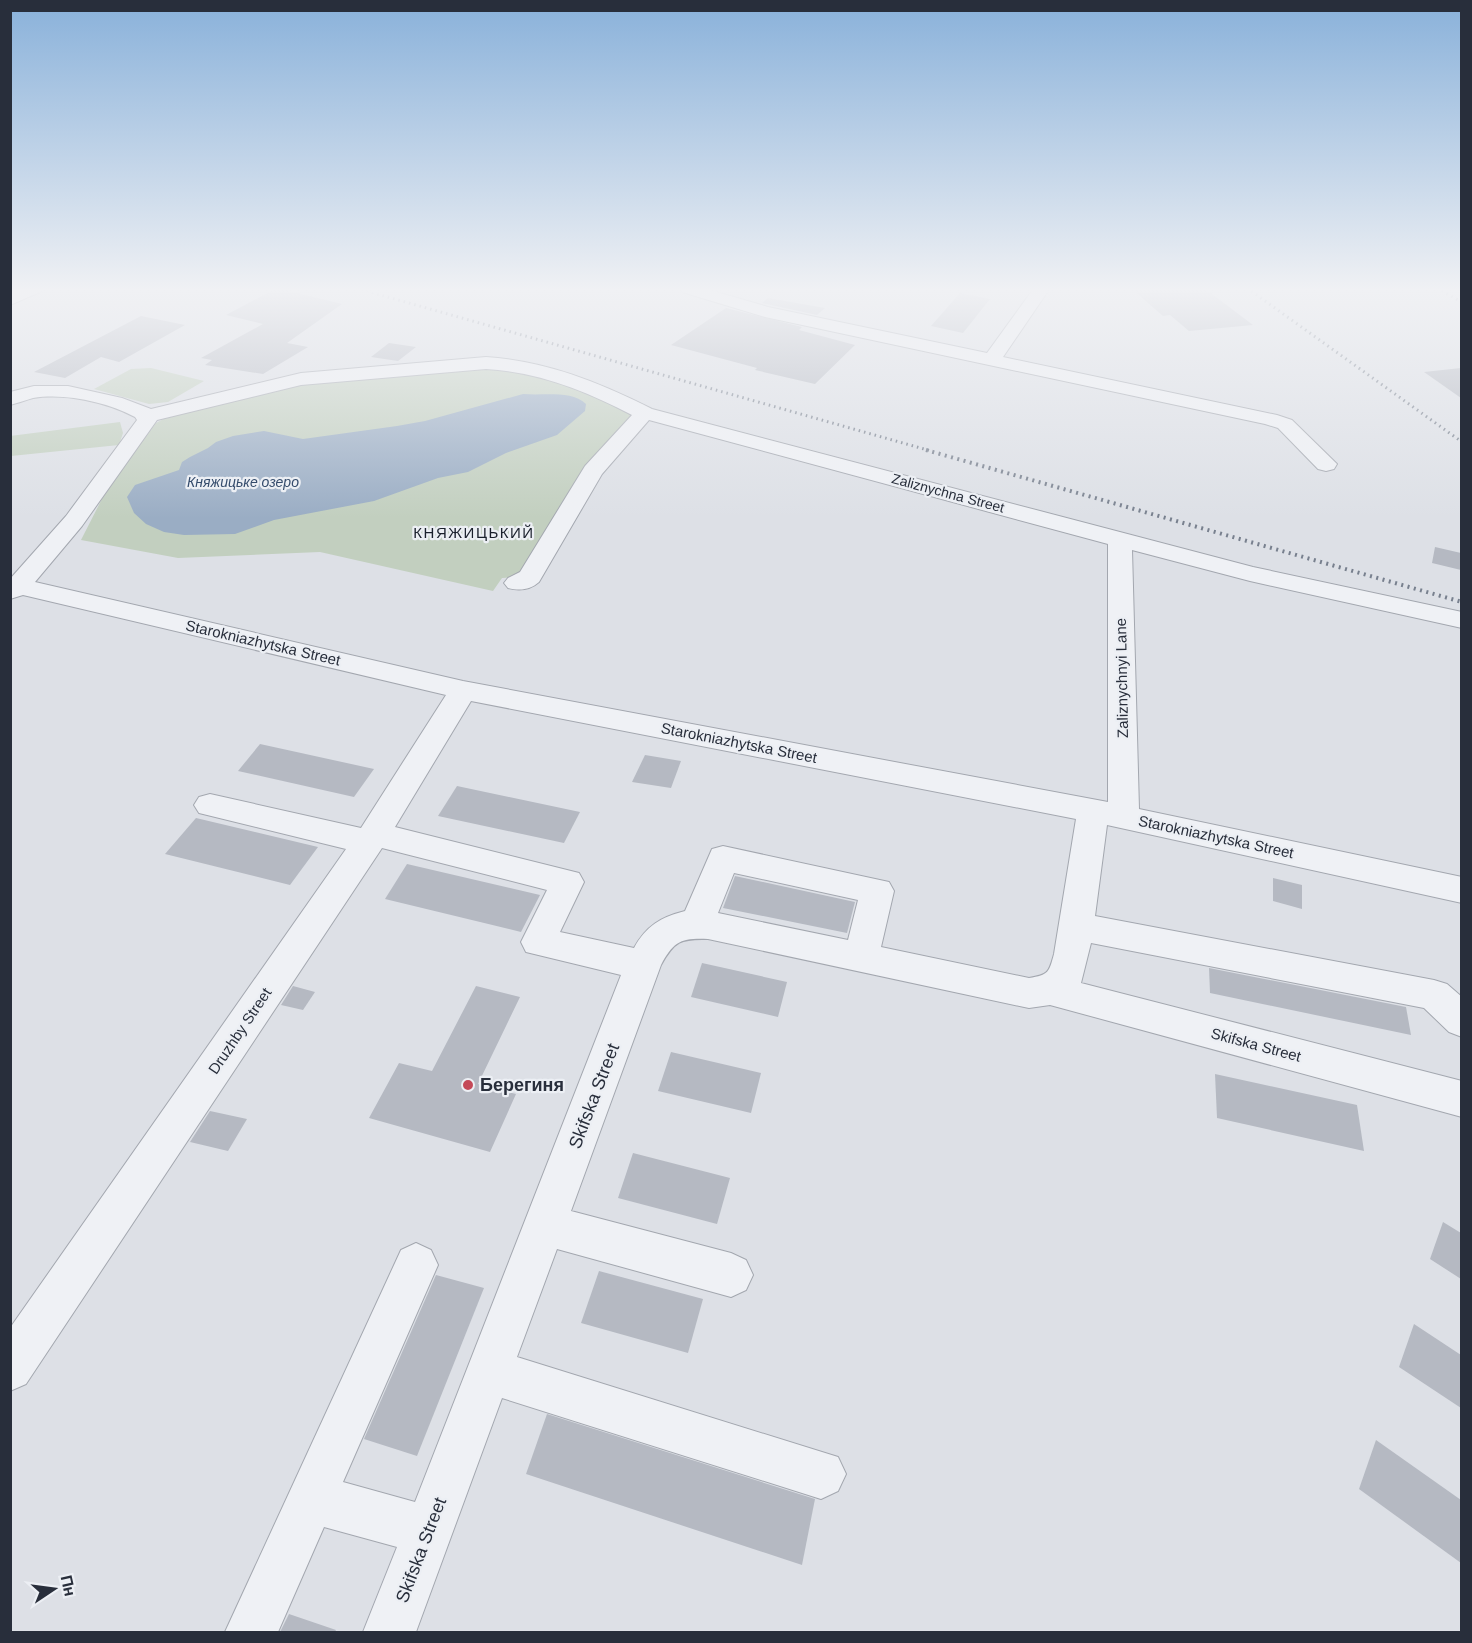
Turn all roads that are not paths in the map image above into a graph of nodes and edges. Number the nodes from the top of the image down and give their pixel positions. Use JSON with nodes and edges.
{"nodes":[{"id":1,"x":465,"y":365,"type":"edge"},
{"id":2,"x":512,"y":365,"type":"edge"},
{"id":3,"x":1009,"y":365,"type":"edge"},
{"id":4,"x":14,"y":378,"type":"dead end"},
{"id":5,"x":70,"y":394,"type":"junction"},
{"id":6,"x":10,"y":399,"type":"edge"},
{"id":7,"x":645,"y":413,"type":"junction"},
{"id":8,"x":147,"y":416,"type":"junction"},
{"id":9,"x":1326,"y":464,"type":"dead end"},
{"id":10,"x":1120,"y":540,"type":"junction"},
{"id":11,"x":517,"y":583,"type":"dead end"},
{"id":12,"x":14,"y":589,"type":"edge"},
{"id":13,"x":1461,"y":620,"type":"edge"},
{"id":14,"x":463,"y":690,"type":"junction"},
{"id":15,"x":210,"y":805,"type":"dead end"},
{"id":16,"x":1108,"y":814,"type":"junction"},
{"id":17,"x":372,"y":838,"type":"junction"},
{"id":18,"x":1461,"y":890,"type":"edge"},
{"id":19,"x":697,"y":924,"type":"junction"},
{"id":20,"x":1076,"y":926,"type":"junction"},
{"id":21,"x":861,"y":958,"type":"junction"},
{"id":22,"x":643,"y":965,"type":"junction"},
{"id":23,"x":1050,"y":990,"type":"junction"},
{"id":24,"x":1461,"y":1021,"type":"edge"},
{"id":25,"x":1461,"y":1099,"type":"edge"},
{"id":26,"x":545,"y":1225,"type":"junction"},
{"id":27,"x":416,"y":1265,"type":"dead end"},
{"id":28,"x":731,"y":1275,"type":"dead end"},
{"id":29,"x":10,"y":1368,"type":"edge"},
{"id":30,"x":489,"y":1371,"type":"junction"},
{"id":31,"x":821,"y":1474,"type":"dead end"},
{"id":32,"x":311,"y":1498,"type":"junction"},
{"id":33,"x":429,"y":1531,"type":"junction"},
{"id":34,"x":251,"y":1632,"type":"edge"},
{"id":35,"x":390,"y":1632,"type":"edge"}],
"edges":[{"from":1,"to":8,"type":"street","name":"Zaliznychna Street"},
{"from":2,"to":7,"type":"street","name":"Zaliznychna Street"},
{"from":3,"to":9,"type":"street"},
{"from":4,"to":5,"type":"street"},
{"from":5,"to":6,"type":"street"},
{"from":5,"to":8,"type":"street"},
{"from":7,"to":10,"type":"street","name":"Zaliznychna Street"},
{"from":7,"to":11,"type":"street"},
{"from":8,"to":12,"type":"street","name":"Starokniazhytska Street"},
{"from":10,"to":13,"type":"street","name":"Zaliznychna Street"},
{"from":10,"to":16,"type":"street","name":"Zaliznychnyi Lane"},
{"from":12,"to":14,"type":"street","name":"Starokniazhytska Street"},
{"from":14,"to":16,"type":"street","name":"Starokniazhytska Street"},
{"from":14,"to":17,"type":"street","name":"Druzhby Street"},
{"from":15,"to":17,"type":"street"},
{"from":16,"to":18,"type":"street","name":"Starokniazhytska Street"},
{"from":16,"to":20,"type":"street"},
{"from":17,"to":22,"type":"street"},
{"from":17,"to":29,"type":"street","name":"Druzhby Street"},
{"from":19,"to":21,"type":"street","name":"Skifska Street"},
{"from":19,"to":21,"type":"street"},
{"from":19,"to":22,"type":"street","name":"Skifska Street"},
{"from":20,"to":23,"type":"street"},
{"from":20,"to":24,"type":"street"},
{"from":21,"to":23,"type":"street","name":"Skifska Street"},
{"from":22,"to":26,"type":"street","name":"Skifska Street"},
{"from":23,"to":25,"type":"street","name":"Skifska Street"},
{"from":26,"to":28,"type":"street"},
{"from":26,"to":30,"type":"street","name":"Skifska Street"},
{"from":27,"to":32,"type":"street"},
{"from":30,"to":31,"type":"street"},
{"from":30,"to":33,"type":"street","name":"Skifska Street"},
{"from":32,"to":33,"type":"street"},
{"from":32,"to":34,"type":"street"},
{"from":33,"to":35,"type":"street","name":"Skifska Street"}]}
